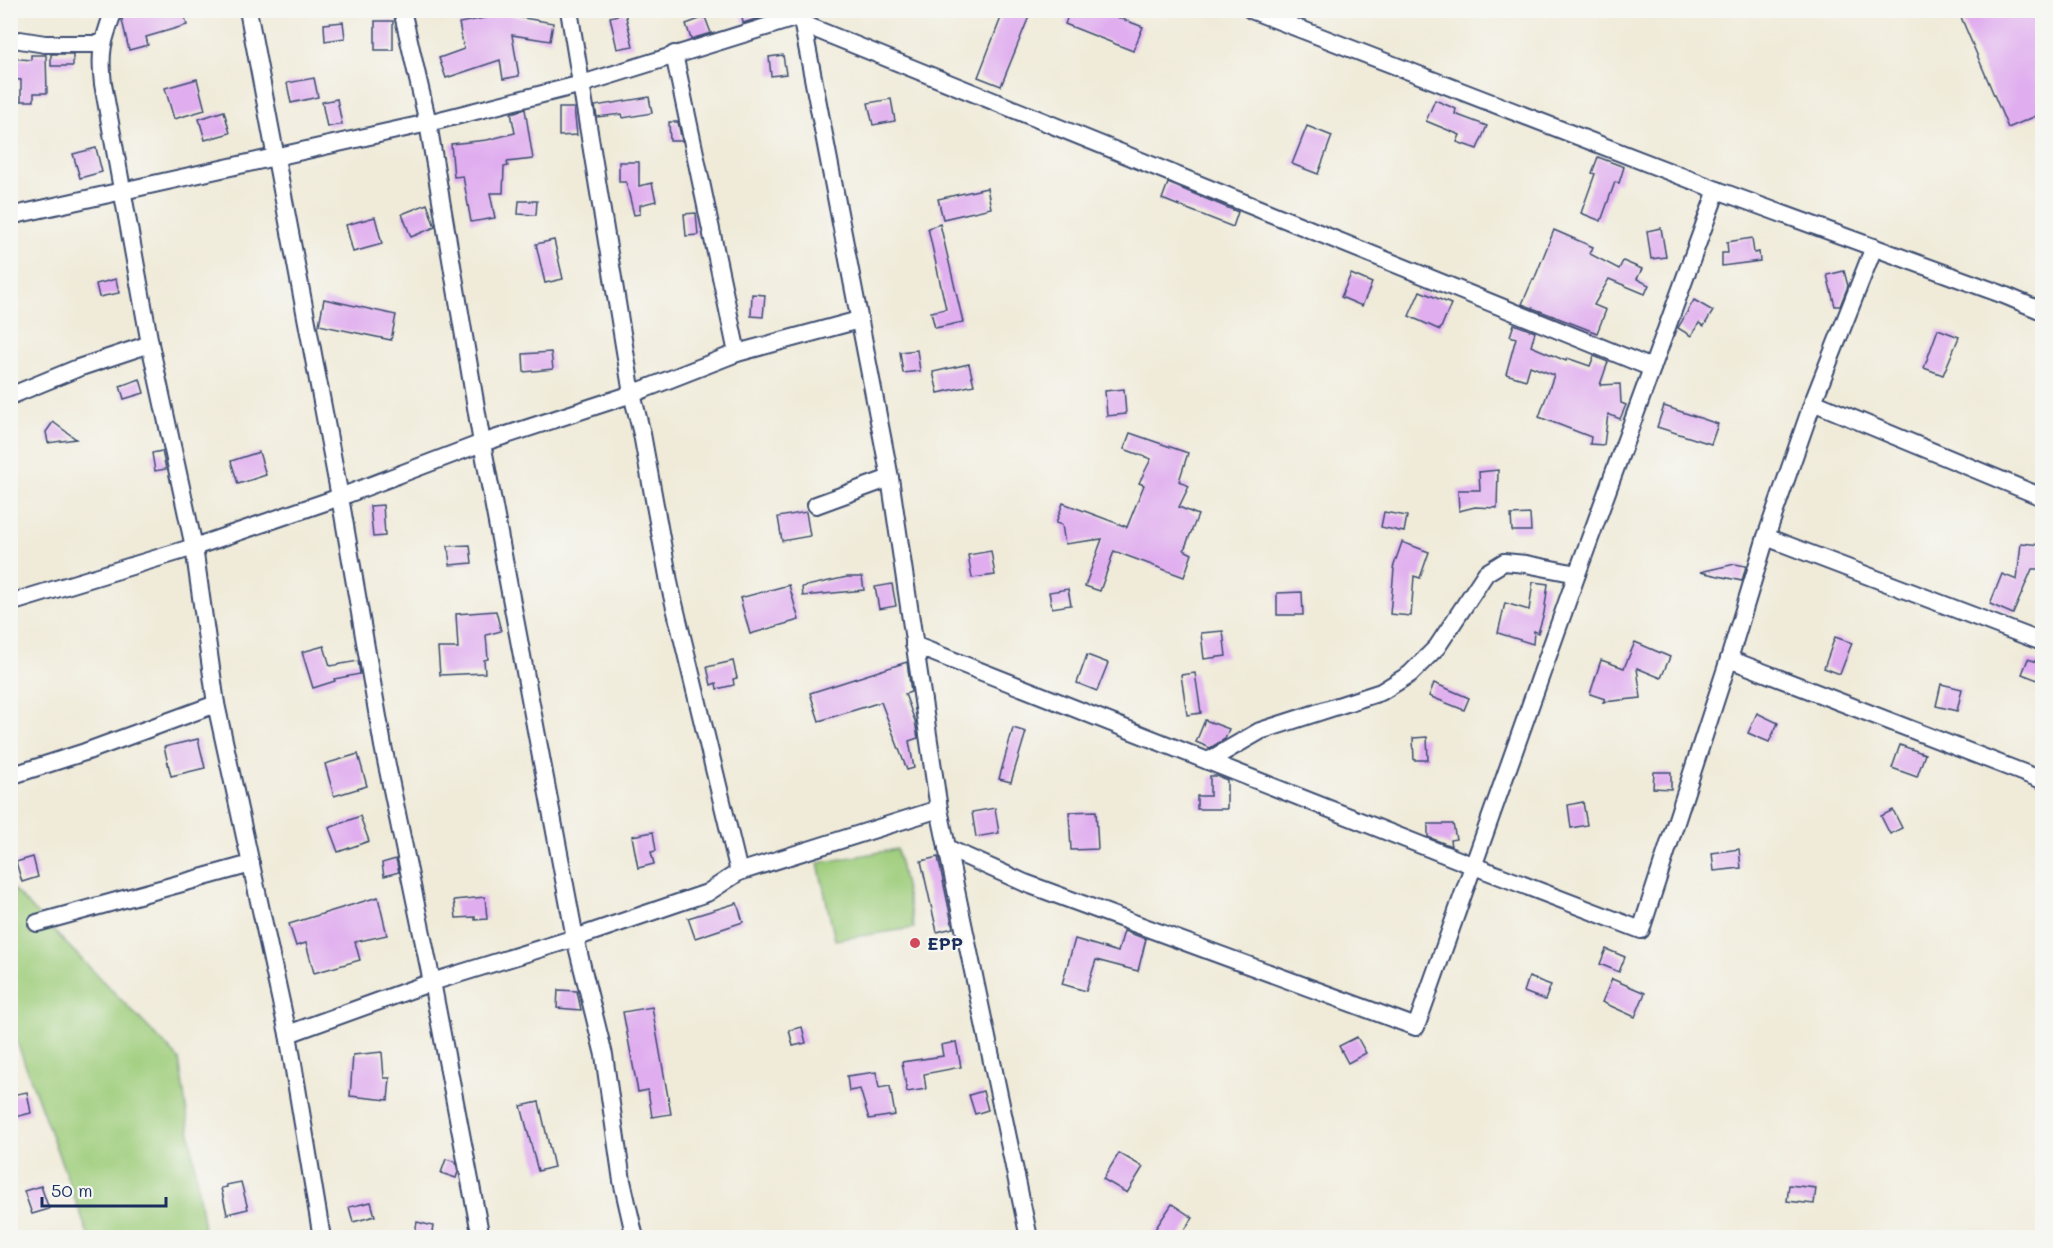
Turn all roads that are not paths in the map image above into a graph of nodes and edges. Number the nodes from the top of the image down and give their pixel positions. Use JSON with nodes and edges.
{"nodes":[{"id":1,"x":114,"y":10,"type":"edge"},
{"id":2,"x":248,"y":10,"type":"edge"},
{"id":3,"x":402,"y":10,"type":"edge"},
{"id":4,"x":568,"y":10,"type":"edge"},
{"id":5,"x":1251,"y":10,"type":"edge"},
{"id":6,"x":801,"y":17,"type":"edge"},
{"id":7,"x":20,"y":40,"type":"dead end"},
{"id":8,"x":102,"y":44,"type":"junction"},
{"id":9,"x":674,"y":54,"type":"junction"},
{"id":10,"x":582,"y":84,"type":"junction"},
{"id":11,"x":428,"y":123,"type":"junction"},
{"id":12,"x":275,"y":157,"type":"junction"},
{"id":13,"x":1717,"y":190,"type":"junction"},
{"id":14,"x":121,"y":192,"type":"junction"},
{"id":15,"x":10,"y":216,"type":"edge"},
{"id":16,"x":1874,"y":247,"type":"junction"},
{"id":17,"x":2043,"y":311,"type":"edge"},
{"id":18,"x":859,"y":320,"type":"junction"},
{"id":19,"x":150,"y":344,"type":"junction"},
{"id":20,"x":737,"y":353,"type":"junction"},
{"id":21,"x":1652,"y":368,"type":"junction"},
{"id":22,"x":632,"y":394,"type":"junction"},
{"id":23,"x":10,"y":396,"type":"edge"},
{"id":24,"x":1813,"y":402,"type":"junction"},
{"id":25,"x":482,"y":443,"type":"junction"},
{"id":26,"x":890,"y":478,"type":"junction"},
{"id":27,"x":340,"y":497,"type":"junction"},
{"id":28,"x":2043,"y":497,"type":"edge"},
{"id":29,"x":816,"y":505,"type":"dead end"},
{"id":30,"x":1766,"y":537,"type":"junction"},
{"id":31,"x":194,"y":547,"type":"junction"},
{"id":32,"x":1576,"y":574,"type":"junction"},
{"id":33,"x":10,"y":603,"type":"edge"},
{"id":34,"x":2043,"y":642,"type":"edge"},
{"id":35,"x":914,"y":645,"type":"junction"},
{"id":36,"x":1730,"y":658,"type":"junction"},
{"id":37,"x":216,"y":704,"type":"junction"},
{"id":38,"x":1208,"y":761,"type":"junction"},
{"id":39,"x":10,"y":776,"type":"edge"},
{"id":40,"x":2043,"y":780,"type":"edge"},
{"id":41,"x":939,"y":809,"type":"junction"},
{"id":42,"x":947,"y":848,"type":"junction"},
{"id":43,"x":250,"y":864,"type":"junction"},
{"id":44,"x":1474,"y":867,"type":"junction"},
{"id":45,"x":739,"y":872,"type":"junction"},
{"id":46,"x":37,"y":923,"type":"dead end"},
{"id":47,"x":575,"y":938,"type":"junction"},
{"id":48,"x":432,"y":982,"type":"junction"},
{"id":49,"x":288,"y":1034,"type":"junction"},
{"id":50,"x":322,"y":1238,"type":"edge"},
{"id":51,"x":481,"y":1238,"type":"edge"},
{"id":52,"x":635,"y":1238,"type":"edge"},
{"id":53,"x":1029,"y":1238,"type":"edge"}],
"edges":[{"from":1,"to":8,"type":"street"},
{"from":2,"to":12,"type":"street"},
{"from":3,"to":11,"type":"street"},
{"from":4,"to":10,"type":"street"},
{"from":5,"to":13,"type":"street"},
{"from":6,"to":9,"type":"street"},
{"from":6,"to":18,"type":"street"},
{"from":6,"to":21,"type":"street"},
{"from":7,"to":8,"type":"street"},
{"from":8,"to":14,"type":"street"},
{"from":9,"to":10,"type":"street"},
{"from":9,"to":20,"type":"street"},
{"from":10,"to":11,"type":"street"},
{"from":10,"to":22,"type":"street"},
{"from":11,"to":12,"type":"street"},
{"from":11,"to":25,"type":"street"},
{"from":12,"to":14,"type":"street"},
{"from":12,"to":27,"type":"street"},
{"from":13,"to":16,"type":"street"},
{"from":13,"to":21,"type":"street"},
{"from":14,"to":15,"type":"street"},
{"from":14,"to":19,"type":"street"},
{"from":16,"to":17,"type":"street"},
{"from":16,"to":24,"type":"street"},
{"from":18,"to":20,"type":"street"},
{"from":18,"to":26,"type":"street"},
{"from":19,"to":23,"type":"street"},
{"from":19,"to":31,"type":"street"},
{"from":20,"to":22,"type":"street"},
{"from":21,"to":32,"type":"street"},
{"from":22,"to":25,"type":"street"},
{"from":22,"to":45,"type":"street"},
{"from":24,"to":28,"type":"street"},
{"from":24,"to":30,"type":"street"},
{"from":25,"to":27,"type":"street"},
{"from":25,"to":47,"type":"street"},
{"from":26,"to":29,"type":"street"},
{"from":26,"to":35,"type":"street"},
{"from":27,"to":31,"type":"street"},
{"from":27,"to":48,"type":"street"},
{"from":30,"to":34,"type":"street"},
{"from":30,"to":36,"type":"street"},
{"from":31,"to":33,"type":"street"},
{"from":31,"to":37,"type":"street"},
{"from":32,"to":38,"type":"street"},
{"from":32,"to":44,"type":"street"},
{"from":35,"to":38,"type":"street"},
{"from":35,"to":41,"type":"street"},
{"from":36,"to":40,"type":"street"},
{"from":36,"to":44,"type":"street"},
{"from":37,"to":39,"type":"street"},
{"from":37,"to":43,"type":"street"},
{"from":38,"to":44,"type":"street"},
{"from":41,"to":42,"type":"street"},
{"from":41,"to":45,"type":"street"},
{"from":42,"to":44,"type":"street"},
{"from":42,"to":53,"type":"street"},
{"from":43,"to":46,"type":"street"},
{"from":43,"to":49,"type":"street"},
{"from":45,"to":47,"type":"street"},
{"from":47,"to":48,"type":"street"},
{"from":47,"to":52,"type":"street"},
{"from":48,"to":49,"type":"street"},
{"from":48,"to":51,"type":"street"},
{"from":49,"to":50,"type":"street"}]}
